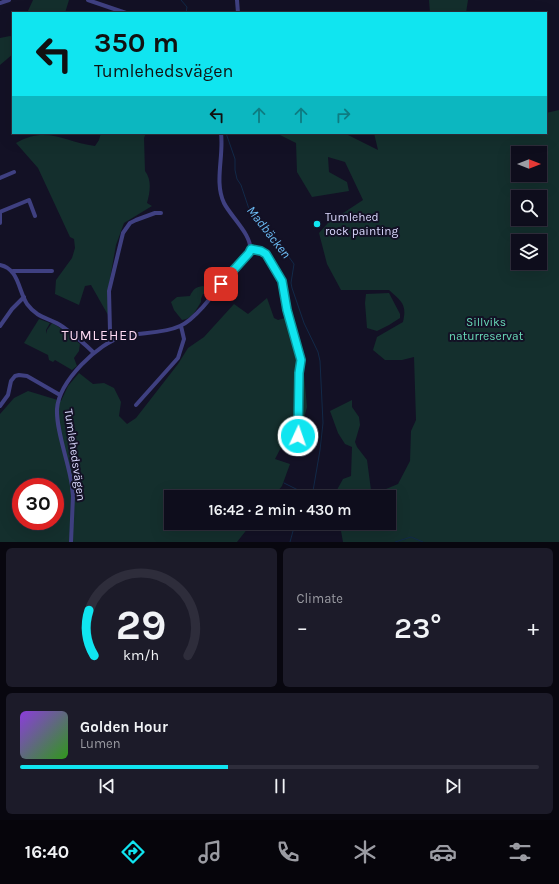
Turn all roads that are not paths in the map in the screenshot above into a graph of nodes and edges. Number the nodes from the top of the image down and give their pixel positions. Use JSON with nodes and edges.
{"nodes":[{"id":1,"x":9,"y":0,"type":"edge"},
{"id":2,"x":88,"y":0,"type":"edge"},
{"id":3,"x":237,"y":0,"type":"edge"},
{"id":4,"x":0,"y":3,"type":"edge"},
{"id":5,"x":123,"y":12,"type":"edge"},
{"id":6,"x":238,"y":12,"type":"edge"},
{"id":7,"x":221,"y":134,"type":"edge"},
{"id":8,"x":14,"y":172,"type":"dead end"},
{"id":9,"x":0,"y":178,"type":"edge"},
{"id":10,"x":0,"y":212,"type":"edge"},
{"id":11,"x":161,"y":213,"type":"dead end"},
{"id":12,"x":35,"y":216,"type":"dead end"},
{"id":13,"x":0,"y":223,"type":"edge"},
{"id":14,"x":251,"y":249,"type":"junction"},
{"id":15,"x":0,"y":265,"type":"edge"},
{"id":16,"x":52,"y":271,"type":"dead end"},
{"id":17,"x":13,"y":272,"type":"junction"},
{"id":18,"x":24,"y":297,"type":"junction"},
{"id":19,"x":0,"y":326,"type":"edge"},
{"id":20,"x":181,"y":326,"type":"junction"},
{"id":21,"x":112,"y":340,"type":"junction"},
{"id":22,"x":94,"y":353,"type":"junction"},
{"id":23,"x":60,"y":395,"type":"junction"},
{"id":24,"x":0,"y":406,"type":"edge"},
{"id":25,"x":136,"y":406,"type":"dead end"},
{"id":26,"x":298,"y":436,"type":"dead end"},
{"id":27,"x":71,"y":542,"type":"edge"}],
"edges":[{"from":1,"to":4,"type":"street"},
{"from":2,"to":5,"type":"street"},
{"from":3,"to":6,"type":"street"},
{"from":7,"to":14,"type":"street"},
{"from":8,"to":9,"type":"street"},
{"from":10,"to":12,"type":"street"},
{"from":10,"to":13,"type":"street"},
{"from":11,"to":21,"type":"street"},
{"from":14,"to":20,"type":"street","name":"Tumlehedsvägen"},
{"from":14,"to":26,"type":"street"},
{"from":15,"to":17,"type":"street"},
{"from":16,"to":17,"type":"street"},
{"from":17,"to":18,"type":"street"},
{"from":18,"to":19,"type":"street"},
{"from":18,"to":22,"type":"street"},
{"from":20,"to":21,"type":"street","name":"Tumlehedsvägen"},
{"from":20,"to":25,"type":"street"},
{"from":21,"to":22,"type":"street","name":"Tumlehedsvägen"},
{"from":22,"to":23,"type":"street","name":"Tumlehedsvägen"},
{"from":23,"to":24,"type":"street","name":"Tumlehedsvägen"},
{"from":23,"to":27,"type":"street","name":"Tumlehedsvägen"}]}
